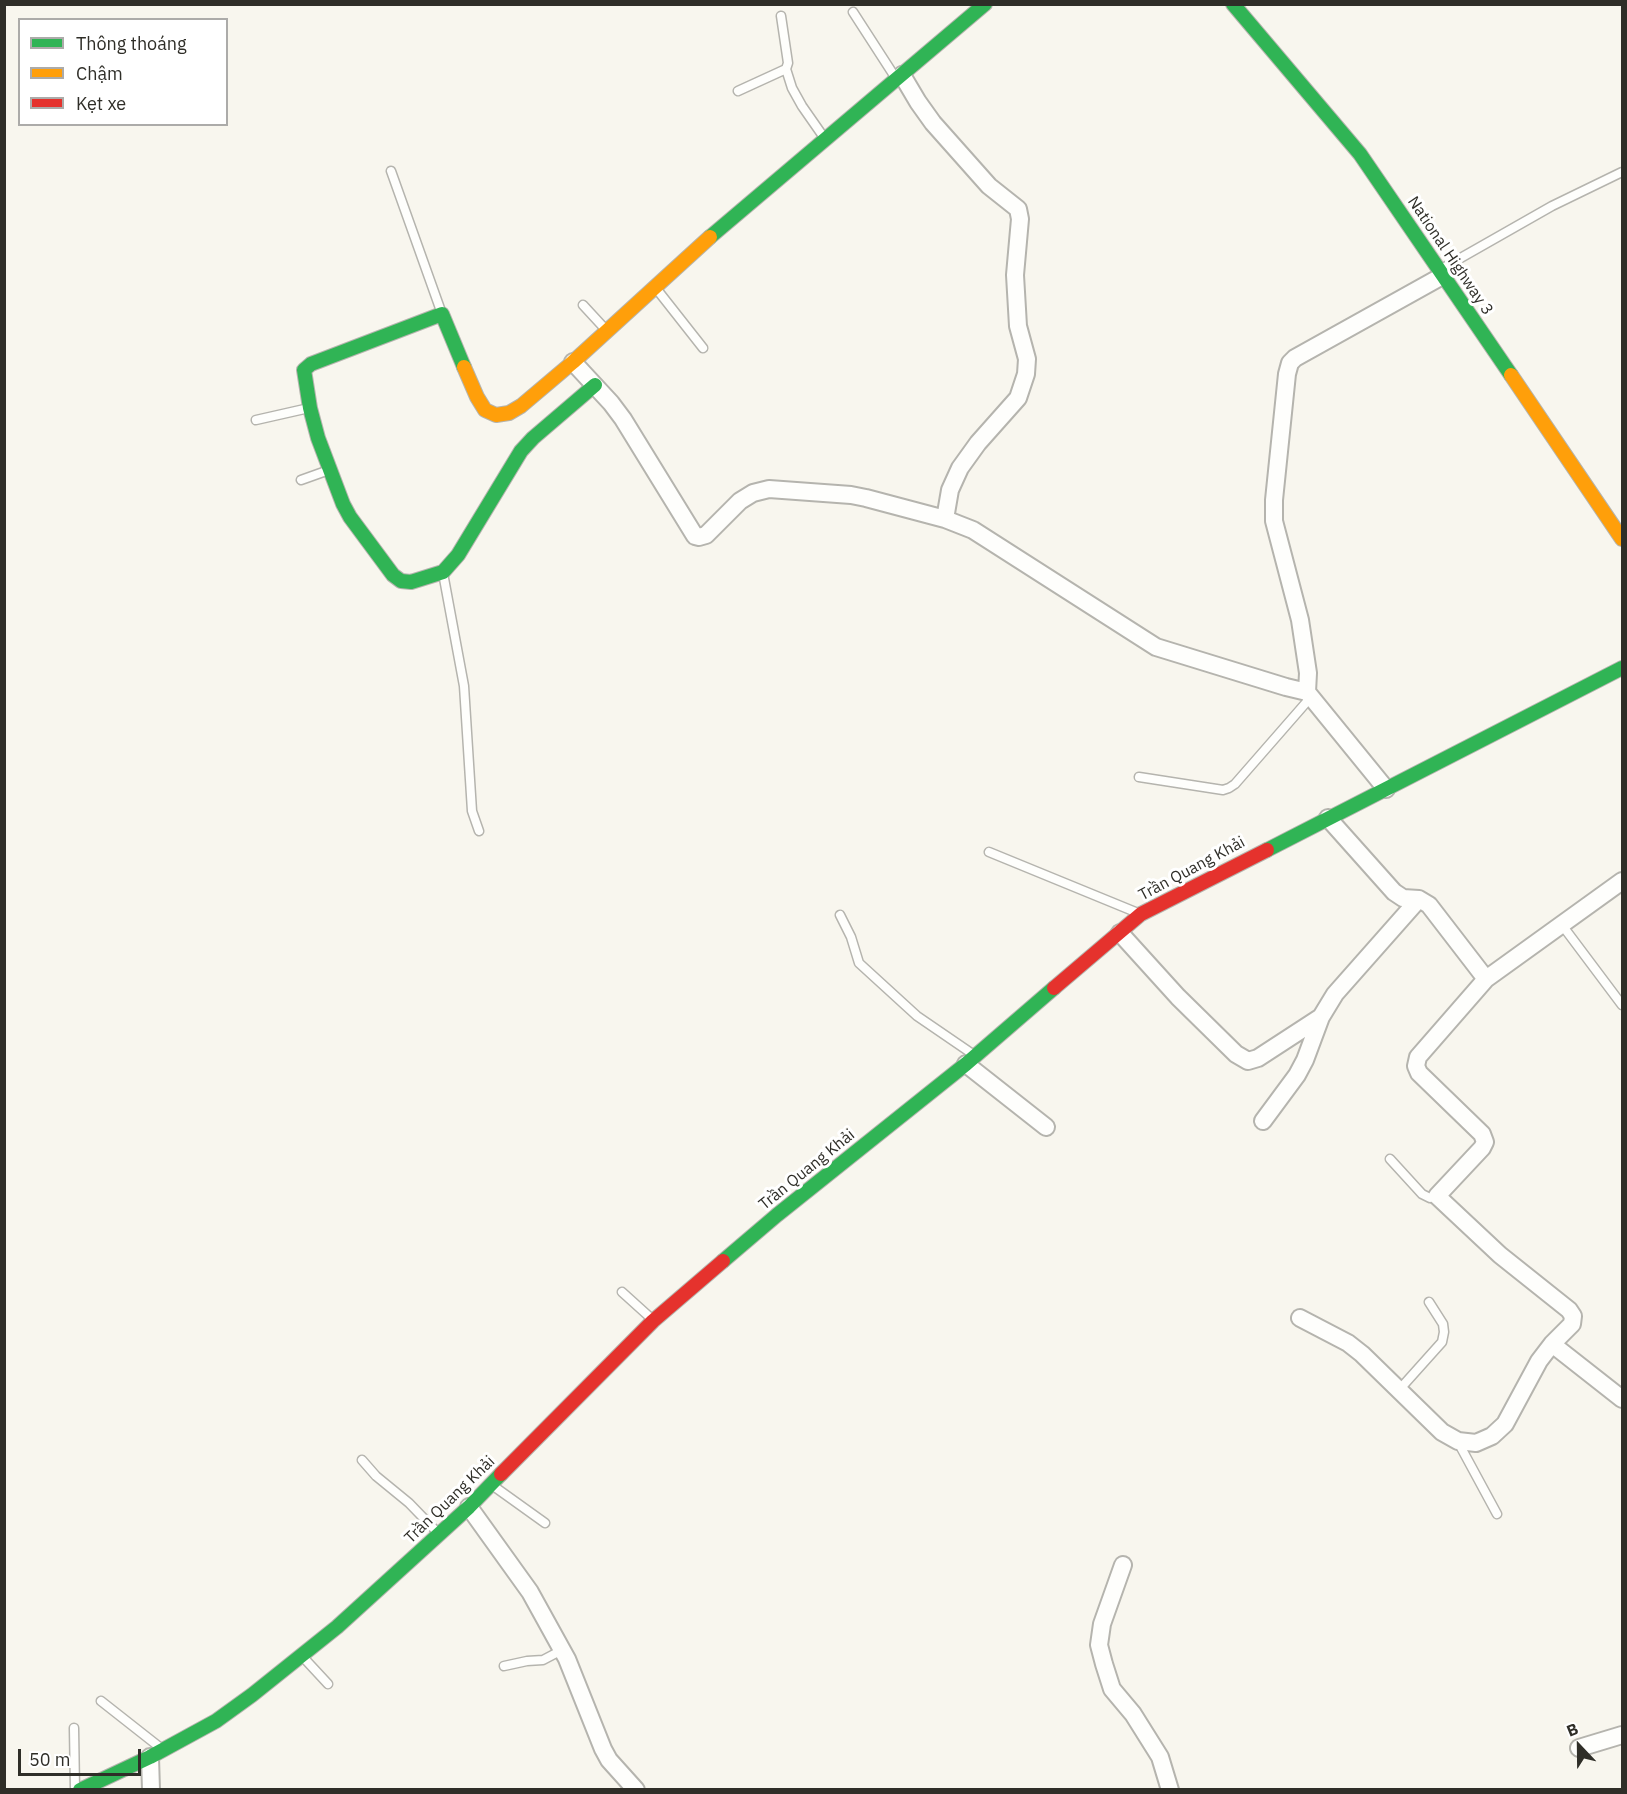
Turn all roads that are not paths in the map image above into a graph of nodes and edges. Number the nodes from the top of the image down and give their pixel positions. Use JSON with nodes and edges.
{"nodes":[{"id":1,"x":985,"y":4,"type":"edge"},
{"id":2,"x":1233,"y":4,"type":"edge"},
{"id":3,"x":853,"y":12,"type":"dead end"},
{"id":4,"x":781,"y":16,"type":"dead end"},
{"id":5,"x":786,"y":69,"type":"junction"},
{"id":6,"x":899,"y":77,"type":"junction"},
{"id":7,"x":738,"y":91,"type":"dead end"},
{"id":8,"x":825,"y":139,"type":"junction"},
{"id":9,"x":391,"y":171,"type":"dead end"},
{"id":10,"x":1623,"y":172,"type":"edge"},
{"id":11,"x":1442,"y":272,"type":"junction"},
{"id":12,"x":655,"y":287,"type":"junction"},
{"id":13,"x":583,"y":305,"type":"dead end"},
{"id":14,"x":442,"y":314,"type":"junction"},
{"id":15,"x":607,"y":331,"type":"junction"},
{"id":16,"x":703,"y":348,"type":"dead end"},
{"id":17,"x":573,"y":363,"type":"junction"},
{"id":18,"x":595,"y":385,"type":"junction"},
{"id":19,"x":310,"y":408,"type":"junction"},
{"id":20,"x":256,"y":420,"type":"dead end"},
{"id":21,"x":330,"y":470,"type":"junction"},
{"id":22,"x":301,"y":480,"type":"dead end"},
{"id":23,"x":945,"y":519,"type":"junction"},
{"id":24,"x":1623,"y":539,"type":"edge"},
{"id":25,"x":443,"y":572,"type":"junction"},
{"id":26,"x":1623,"y":668,"type":"edge"},
{"id":27,"x":1309,"y":695,"type":"junction"},
{"id":28,"x":1138,"y":777,"type":"dead end"},
{"id":29,"x":1386,"y":789,"type":"junction"},
{"id":30,"x":1328,"y":818,"type":"junction"},
{"id":31,"x":479,"y":831,"type":"dead end"},
{"id":32,"x":989,"y":852,"type":"dead end"},
{"id":33,"x":1623,"y":881,"type":"edge"},
{"id":34,"x":1419,"y":899,"type":"junction"},
{"id":35,"x":1142,"y":914,"type":"junction"},
{"id":36,"x":840,"y":915,"type":"dead end"},
{"id":37,"x":1562,"y":925,"type":"junction"},
{"id":38,"x":1119,"y":933,"type":"junction"},
{"id":39,"x":1486,"y":979,"type":"junction"},
{"id":40,"x":1623,"y":1005,"type":"edge"},
{"id":41,"x":1321,"y":1017,"type":"junction"},
{"id":42,"x":971,"y":1060,"type":"junction"},
{"id":43,"x":1263,"y":1121,"type":"dead end"},
{"id":44,"x":1046,"y":1127,"type":"dead end"},
{"id":45,"x":1390,"y":1159,"type":"dead end"},
{"id":46,"x":1437,"y":1196,"type":"junction"},
{"id":47,"x":622,"y":1292,"type":"dead end"},
{"id":48,"x":1429,"y":1302,"type":"dead end"},
{"id":49,"x":1300,"y":1318,"type":"dead end"},
{"id":50,"x":653,"y":1321,"type":"junction"},
{"id":51,"x":1552,"y":1344,"type":"junction"},
{"id":52,"x":1399,"y":1390,"type":"junction"},
{"id":53,"x":1623,"y":1399,"type":"edge"},
{"id":54,"x":1458,"y":1441,"type":"junction"},
{"id":55,"x":362,"y":1460,"type":"dead end"},
{"id":56,"x":491,"y":1485,"type":"junction"},
{"id":57,"x":469,"y":1507,"type":"junction"},
{"id":58,"x":1497,"y":1514,"type":"dead end"},
{"id":59,"x":545,"y":1523,"type":"dead end"},
{"id":60,"x":439,"y":1534,"type":"junction"},
{"id":61,"x":1123,"y":1565,"type":"dead end"},
{"id":62,"x":562,"y":1650,"type":"junction"},
{"id":63,"x":301,"y":1656,"type":"junction"},
{"id":64,"x":504,"y":1666,"type":"dead end"},
{"id":65,"x":328,"y":1684,"type":"dead end"},
{"id":66,"x":101,"y":1701,"type":"dead end"},
{"id":67,"x":74,"y":1728,"type":"dead end"},
{"id":68,"x":1623,"y":1735,"type":"edge"},
{"id":69,"x":1579,"y":1748,"type":"dead end"},
{"id":70,"x":156,"y":1753,"type":"junction"},
{"id":71,"x":75,"y":1790,"type":"edge"},
{"id":72,"x":80,"y":1790,"type":"edge"},
{"id":73,"x":151,"y":1790,"type":"edge"},
{"id":74,"x":636,"y":1790,"type":"edge"},
{"id":75,"x":1170,"y":1790,"type":"edge"}],
"edges":[{"from":1,"to":6,"type":"main road"},
{"from":2,"to":11,"type":"main road","name":"National Highway 3"},
{"from":3,"to":6,"type":"lane"},
{"from":4,"to":5,"type":"lane"},
{"from":5,"to":7,"type":"lane"},
{"from":5,"to":8,"type":"lane"},
{"from":6,"to":8,"type":"main road"},
{"from":6,"to":23,"type":"street"},
{"from":8,"to":12,"type":"main road"},
{"from":9,"to":14,"type":"lane"},
{"from":10,"to":11,"type":"lane"},
{"from":11,"to":24,"type":"main road","name":"National Highway 3"},
{"from":11,"to":27,"type":"street"},
{"from":12,"to":15,"type":"main road"},
{"from":12,"to":16,"type":"lane"},
{"from":13,"to":15,"type":"lane"},
{"from":14,"to":17,"type":"main road"},
{"from":14,"to":19,"type":"main road"},
{"from":15,"to":17,"type":"main road"},
{"from":17,"to":18,"type":"street"},
{"from":18,"to":23,"type":"street"},
{"from":18,"to":25,"type":"main road"},
{"from":19,"to":20,"type":"lane"},
{"from":19,"to":21,"type":"main road"},
{"from":21,"to":22,"type":"lane"},
{"from":21,"to":25,"type":"main road"},
{"from":23,"to":27,"type":"street"},
{"from":25,"to":31,"type":"lane"},
{"from":26,"to":29,"type":"main road","name":"Trần Quang Khải"},
{"from":27,"to":28,"type":"lane"},
{"from":27,"to":29,"type":"street"},
{"from":29,"to":30,"type":"main road","name":"Trần Quang Khải"},
{"from":30,"to":34,"type":"street"},
{"from":30,"to":35,"type":"main road","name":"Trần Quang Khải"},
{"from":32,"to":35,"type":"lane"},
{"from":33,"to":37,"type":"street"},
{"from":34,"to":39,"type":"street"},
{"from":34,"to":41,"type":"street"},
{"from":35,"to":38,"type":"main road","name":"Trần Quang Khải"},
{"from":36,"to":42,"type":"lane"},
{"from":37,"to":39,"type":"street"},
{"from":37,"to":40,"type":"lane"},
{"from":38,"to":41,"type":"street"},
{"from":38,"to":42,"type":"main road","name":"Trần Quang Khải"},
{"from":39,"to":46,"type":"street"},
{"from":41,"to":43,"type":"street"},
{"from":42,"to":44,"type":"street"},
{"from":42,"to":50,"type":"main road","name":"Trần Quang Khải"},
{"from":45,"to":46,"type":"lane"},
{"from":46,"to":51,"type":"street"},
{"from":47,"to":50,"type":"lane"},
{"from":48,"to":52,"type":"lane"},
{"from":49,"to":52,"type":"street"},
{"from":50,"to":56,"type":"main road","name":"Trần Quang Khải"},
{"from":51,"to":53,"type":"street"},
{"from":51,"to":54,"type":"street"},
{"from":52,"to":54,"type":"street"},
{"from":54,"to":58,"type":"lane"},
{"from":55,"to":60,"type":"lane"},
{"from":56,"to":57,"type":"main road","name":"Trần Quang Khải"},
{"from":56,"to":59,"type":"lane"},
{"from":57,"to":60,"type":"main road","name":"Trần Quang Khải"},
{"from":57,"to":62,"type":"street"},
{"from":60,"to":63,"type":"main road","name":"Trần Quang Khải"},
{"from":61,"to":75,"type":"street"},
{"from":62,"to":64,"type":"lane"},
{"from":62,"to":74,"type":"street"},
{"from":63,"to":65,"type":"lane"},
{"from":63,"to":70,"type":"main road","name":"Trần Quang Khải"},
{"from":66,"to":70,"type":"lane"},
{"from":67,"to":71,"type":"lane"},
{"from":68,"to":69,"type":"street"},
{"from":70,"to":72,"type":"main road","name":"Trần Quang Khải"},
{"from":70,"to":73,"type":"street"}]}
